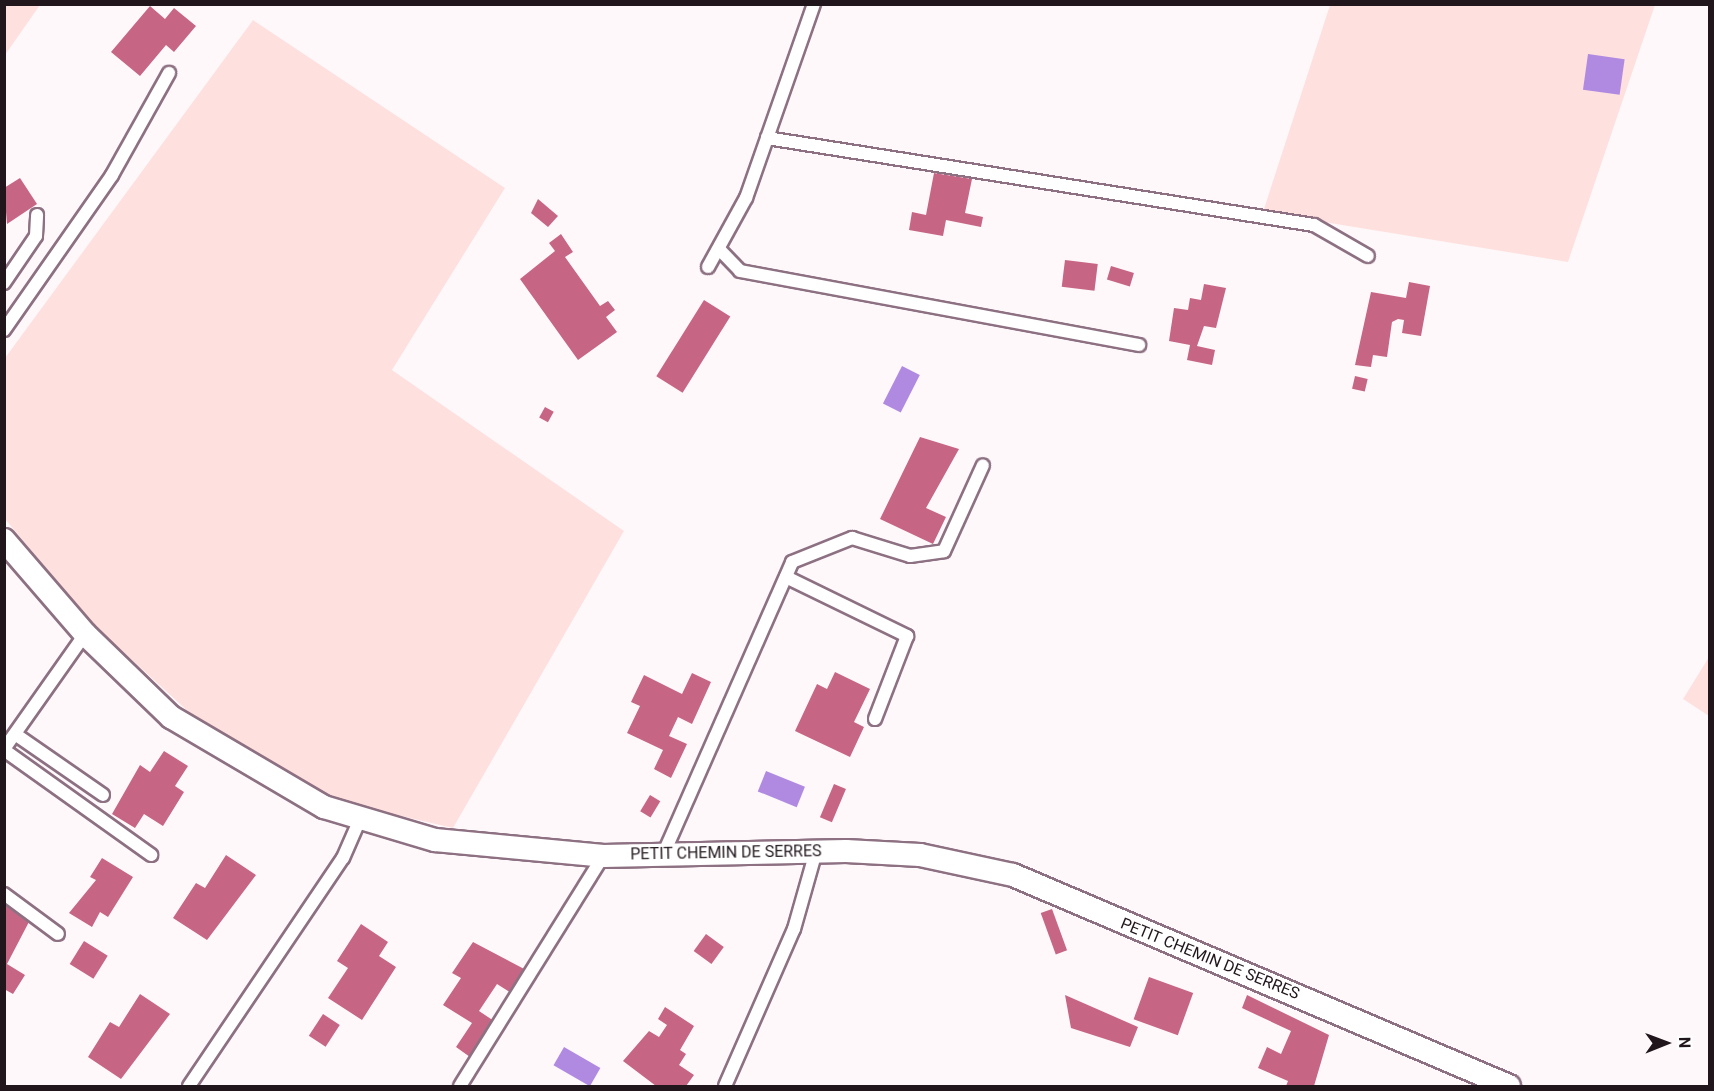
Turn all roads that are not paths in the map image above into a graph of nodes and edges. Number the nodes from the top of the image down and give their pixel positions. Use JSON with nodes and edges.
{"nodes":[{"id":1,"x":814,"y":4,"type":"edge"},
{"id":2,"x":170,"y":74,"type":"dead end"},
{"id":3,"x":767,"y":138,"type":"junction"},
{"id":4,"x":38,"y":215,"type":"dead end"},
{"id":5,"x":718,"y":249,"type":"junction"},
{"id":6,"x":1368,"y":256,"type":"dead end"},
{"id":7,"x":708,"y":267,"type":"dead end"},
{"id":8,"x":4,"y":283,"type":"edge"},
{"id":9,"x":4,"y":330,"type":"edge"},
{"id":10,"x":1139,"y":345,"type":"dead end"},
{"id":11,"x":983,"y":465,"type":"dead end"},
{"id":12,"x":4,"y":540,"type":"edge"},
{"id":13,"x":786,"y":577,"type":"junction"},
{"id":14,"x":85,"y":634,"type":"junction"},
{"id":15,"x":875,"y":719,"type":"dead end"},
{"id":16,"x":15,"y":734,"type":"junction"},
{"id":17,"x":4,"y":750,"type":"edge"},
{"id":18,"x":104,"y":795,"type":"dead end"},
{"id":19,"x":360,"y":819,"type":"junction"},
{"id":20,"x":816,"y":851,"type":"junction"},
{"id":21,"x":152,"y":855,"type":"dead end"},
{"id":22,"x":663,"y":855,"type":"junction"},
{"id":23,"x":603,"y":856,"type":"junction"},
{"id":24,"x":4,"y":894,"type":"edge"},
{"id":25,"x":58,"y":934,"type":"dead end"},
{"id":26,"x":189,"y":1086,"type":"edge"},
{"id":27,"x":460,"y":1086,"type":"edge"},
{"id":28,"x":725,"y":1086,"type":"edge"},
{"id":29,"x":1509,"y":1086,"type":"edge"}],
"edges":[{"from":1,"to":3,"type":"lane"},
{"from":2,"to":9,"type":"lane"},
{"from":3,"to":5,"type":"lane"},
{"from":3,"to":6,"type":"lane"},
{"from":4,"to":8,"type":"lane"},
{"from":5,"to":7,"type":"lane"},
{"from":5,"to":10,"type":"lane"},
{"from":11,"to":13,"type":"lane"},
{"from":12,"to":14,"type":"street","name":"PETIT CHEMIN DE SERRES"},
{"from":13,"to":15,"type":"lane"},
{"from":13,"to":22,"type":"lane"},
{"from":14,"to":16,"type":"lane"},
{"from":14,"to":19,"type":"street","name":"PETIT CHEMIN DE SERRES"},
{"from":16,"to":17,"type":"lane"},
{"from":16,"to":18,"type":"lane"},
{"from":17,"to":21,"type":"lane"},
{"from":19,"to":23,"type":"street","name":"PETIT CHEMIN DE SERRES"},
{"from":19,"to":26,"type":"lane"},
{"from":20,"to":22,"type":"street","name":"PETIT CHEMIN DE SERRES"},
{"from":20,"to":28,"type":"lane"},
{"from":20,"to":29,"type":"street","name":"PETIT CHEMIN DE SERRES"},
{"from":22,"to":23,"type":"street","name":"PETIT CHEMIN DE SERRES"},
{"from":23,"to":27,"type":"lane"},
{"from":24,"to":25,"type":"lane"}]}
